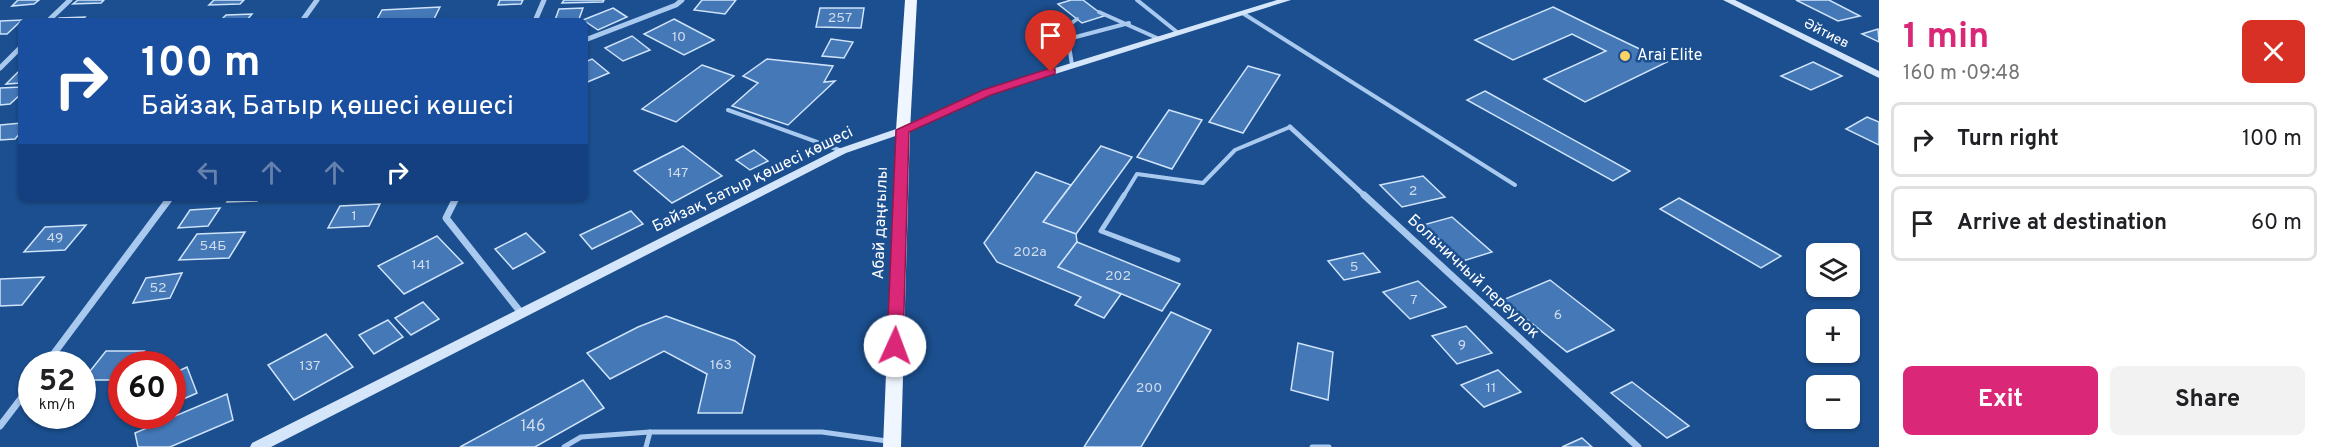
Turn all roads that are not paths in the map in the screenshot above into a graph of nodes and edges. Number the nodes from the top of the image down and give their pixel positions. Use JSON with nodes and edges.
{"nodes":[{"id":1,"x":70,"y":0,"type":"edge"},
{"id":2,"x":317,"y":0,"type":"edge"},
{"id":3,"x":544,"y":0,"type":"edge"},
{"id":4,"x":682,"y":0,"type":"edge"},
{"id":5,"x":910,"y":0,"type":"edge"},
{"id":6,"x":1137,"y":0,"type":"edge"},
{"id":7,"x":1286,"y":0,"type":"edge"},
{"id":8,"x":1728,"y":0,"type":"edge"},
{"id":9,"x":1099,"y":12,"type":"dead end"},
{"id":10,"x":1244,"y":14,"type":"junction"},
{"id":11,"x":51,"y":18,"type":"edge"},
{"id":12,"x":304,"y":18,"type":"edge"},
{"id":13,"x":536,"y":18,"type":"edge"},
{"id":14,"x":1077,"y":19,"type":"dead end"},
{"id":15,"x":1129,"y":23,"type":"junction"},
{"id":16,"x":1177,"y":32,"type":"junction"},
{"id":17,"x":588,"y":38,"type":"edge"},
{"id":18,"x":1157,"y":38,"type":"junction"},
{"id":19,"x":1068,"y":39,"type":"junction"},
{"id":20,"x":18,"y":50,"type":"edge"},
{"id":21,"x":1072,"y":65,"type":"junction"},
{"id":22,"x":0,"y":68,"type":"edge"},
{"id":23,"x":1879,"y":75,"type":"edge"},
{"id":24,"x":728,"y":110,"type":"dead end"},
{"id":25,"x":1290,"y":127,"type":"joint"},
{"id":26,"x":903,"y":130,"type":"junction"},
{"id":27,"x":842,"y":151,"type":"junction"},
{"id":28,"x":1515,"y":185,"type":"dead end"},
{"id":29,"x":168,"y":201,"type":"edge"},
{"id":30,"x":454,"y":201,"type":"edge"},
{"id":31,"x":1179,"y":260,"type":"dead end"},
{"id":32,"x":522,"y":314,"type":"junction"},
{"id":33,"x":56,"y":351,"type":"edge"},
{"id":34,"x":18,"y":402,"type":"edge"},
{"id":35,"x":0,"y":426,"type":"edge"},
{"id":36,"x":650,"y":432,"type":"junction"},
{"id":37,"x":892,"y":444,"type":"edge"},
{"id":38,"x":257,"y":447,"type":"edge"},
{"id":39,"x":564,"y":447,"type":"edge"},
{"id":40,"x":646,"y":447,"type":"edge"},
{"id":41,"x":1312,"y":447,"type":"edge"},
{"id":42,"x":1329,"y":447,"type":"edge"},
{"id":43,"x":1638,"y":447,"type":"edge"}],
"edges":[{"from":1,"to":11,"type":"street"},
{"from":2,"to":12,"type":"street"},
{"from":3,"to":13,"type":"street"},
{"from":4,"to":17,"type":"street"},
{"from":5,"to":26,"type":"main road","name":"Абай даңғылы"},
{"from":6,"to":16,"type":"lane"},
{"from":7,"to":10,"type":"main road","name":"Байзақ Батыр қөшесі көшесі"},
{"from":8,"to":23,"type":"main road","name":"Әйтиев"},
{"from":9,"to":15,"type":"lane"},
{"from":10,"to":16,"type":"main road","name":"Байзақ Батыр қөшесі көшесі"},
{"from":10,"to":28,"type":"lane"},
{"from":14,"to":19,"type":"lane"},
{"from":15,"to":18,"type":"lane"},
{"from":15,"to":19,"type":"lane"},
{"from":16,"to":18,"type":"main road","name":"Байзақ Батыр қөшесі көшесі"},
{"from":18,"to":21,"type":"main road","name":"Байзақ Батыр қөшесі көшесі"},
{"from":19,"to":21,"type":"lane"},
{"from":20,"to":22,"type":"street"},
{"from":21,"to":26,"type":"main road","name":"Байзақ Батыр қөшесі көшесі"},
{"from":24,"to":27,"type":"lane"},
{"from":25,"to":31,"type":"lane"},
{"from":25,"to":43,"type":"street","name":"Больничный переулок"},
{"from":26,"to":27,"type":"main road","name":"Байзақ Батыр қөшесі көшесі"},
{"from":26,"to":37,"type":"main road","name":"Абай даңғылы"},
{"from":27,"to":32,"type":"main road","name":"Байзақ Батыр қөшесі көшесі"},
{"from":29,"to":33,"type":"street"},
{"from":30,"to":32,"type":"street"},
{"from":32,"to":38,"type":"main road","name":"Байзақ Батыр қөшесі көшесі"},
{"from":34,"to":35,"type":"street"},
{"from":36,"to":37,"type":"lane"},
{"from":36,"to":39,"type":"lane"},
{"from":36,"to":40,"type":"lane"},
{"from":41,"to":42,"type":"lane"}]}
